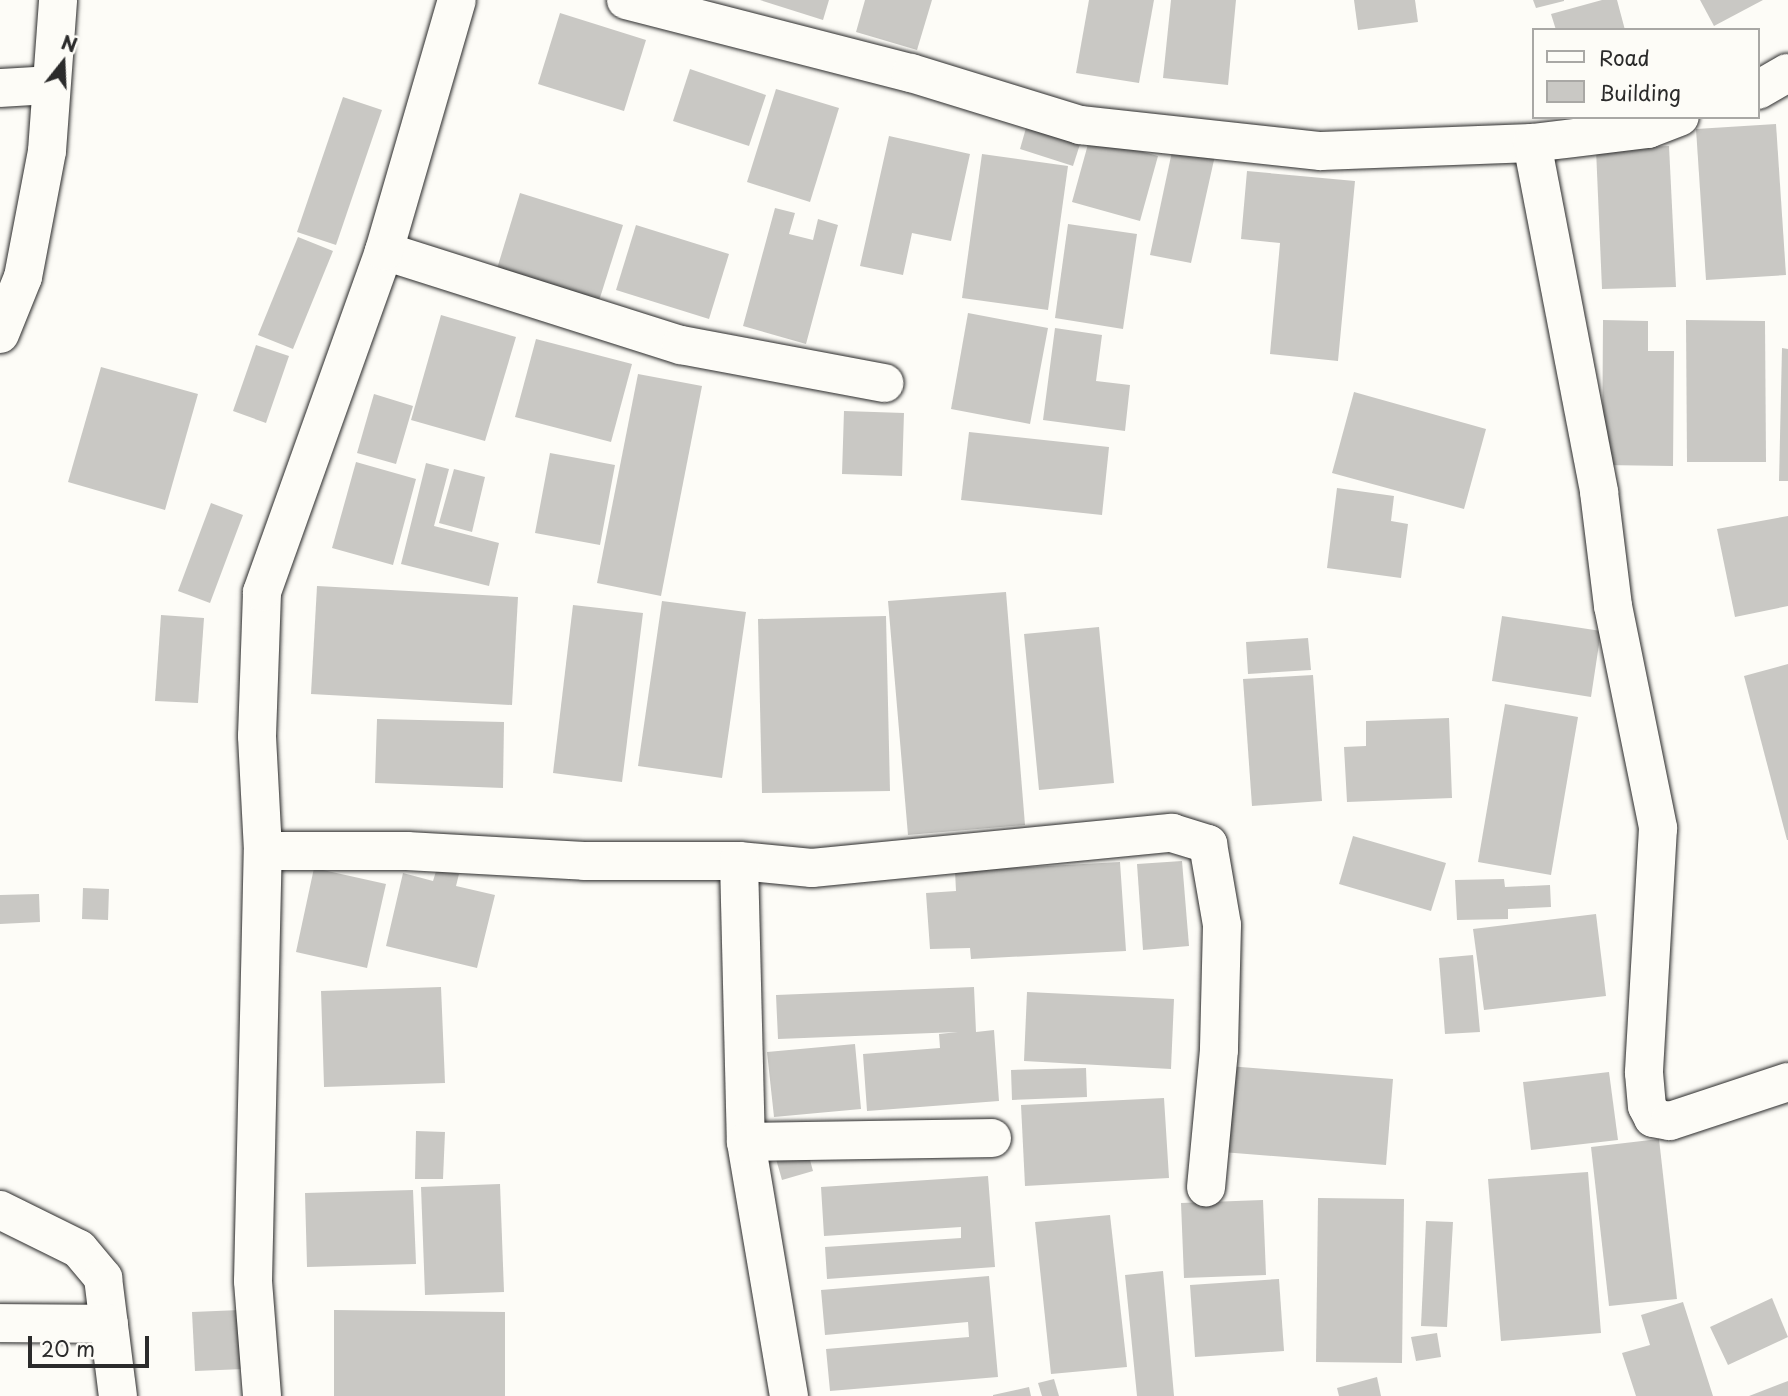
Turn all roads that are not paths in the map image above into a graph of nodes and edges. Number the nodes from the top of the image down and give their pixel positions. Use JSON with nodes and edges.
{"nodes":[{"id":1,"x":58,"y":0,"type":"edge"},
{"id":2,"x":457,"y":0,"type":"edge"},
{"id":3,"x":626,"y":0,"type":"edge"},
{"id":4,"x":1788,"y":74,"type":"edge"},
{"id":5,"x":50,"y":85,"type":"junction"},
{"id":6,"x":0,"y":88,"type":"edge"},
{"id":7,"x":1760,"y":89,"type":"edge"},
{"id":8,"x":1675,"y":119,"type":"edge"},
{"id":9,"x":1532,"y":143,"type":"junction"},
{"id":10,"x":384,"y":251,"type":"junction"},
{"id":11,"x":0,"y":334,"type":"edge"},
{"id":12,"x":884,"y":383,"type":"dead end"},
{"id":13,"x":263,"y":851,"type":"junction"},
{"id":14,"x":738,"y":861,"type":"junction"},
{"id":15,"x":1788,"y":1082,"type":"edge"},
{"id":16,"x":992,"y":1138,"type":"dead end"},
{"id":17,"x":746,"y":1142,"type":"junction"},
{"id":18,"x":1206,"y":1187,"type":"dead end"},
{"id":19,"x":0,"y":1210,"type":"edge"},
{"id":20,"x":0,"y":1323,"type":"edge"},
{"id":21,"x":109,"y":1324,"type":"junction"},
{"id":22,"x":118,"y":1396,"type":"edge"},
{"id":23,"x":262,"y":1396,"type":"edge"},
{"id":24,"x":789,"y":1396,"type":"edge"}],
"edges":[{"from":1,"to":5,"type":"street"},
{"from":2,"to":10,"type":"street"},
{"from":3,"to":9,"type":"street"},
{"from":4,"to":7,"type":"street"},
{"from":5,"to":6,"type":"street"},
{"from":5,"to":11,"type":"street"},
{"from":8,"to":9,"type":"street"},
{"from":9,"to":15,"type":"street"},
{"from":10,"to":12,"type":"street"},
{"from":10,"to":13,"type":"street"},
{"from":13,"to":14,"type":"street"},
{"from":13,"to":23,"type":"street"},
{"from":14,"to":17,"type":"street"},
{"from":14,"to":18,"type":"street"},
{"from":16,"to":17,"type":"street"},
{"from":17,"to":24,"type":"street"},
{"from":19,"to":21,"type":"street"},
{"from":20,"to":21,"type":"street"},
{"from":21,"to":22,"type":"street"}]}
